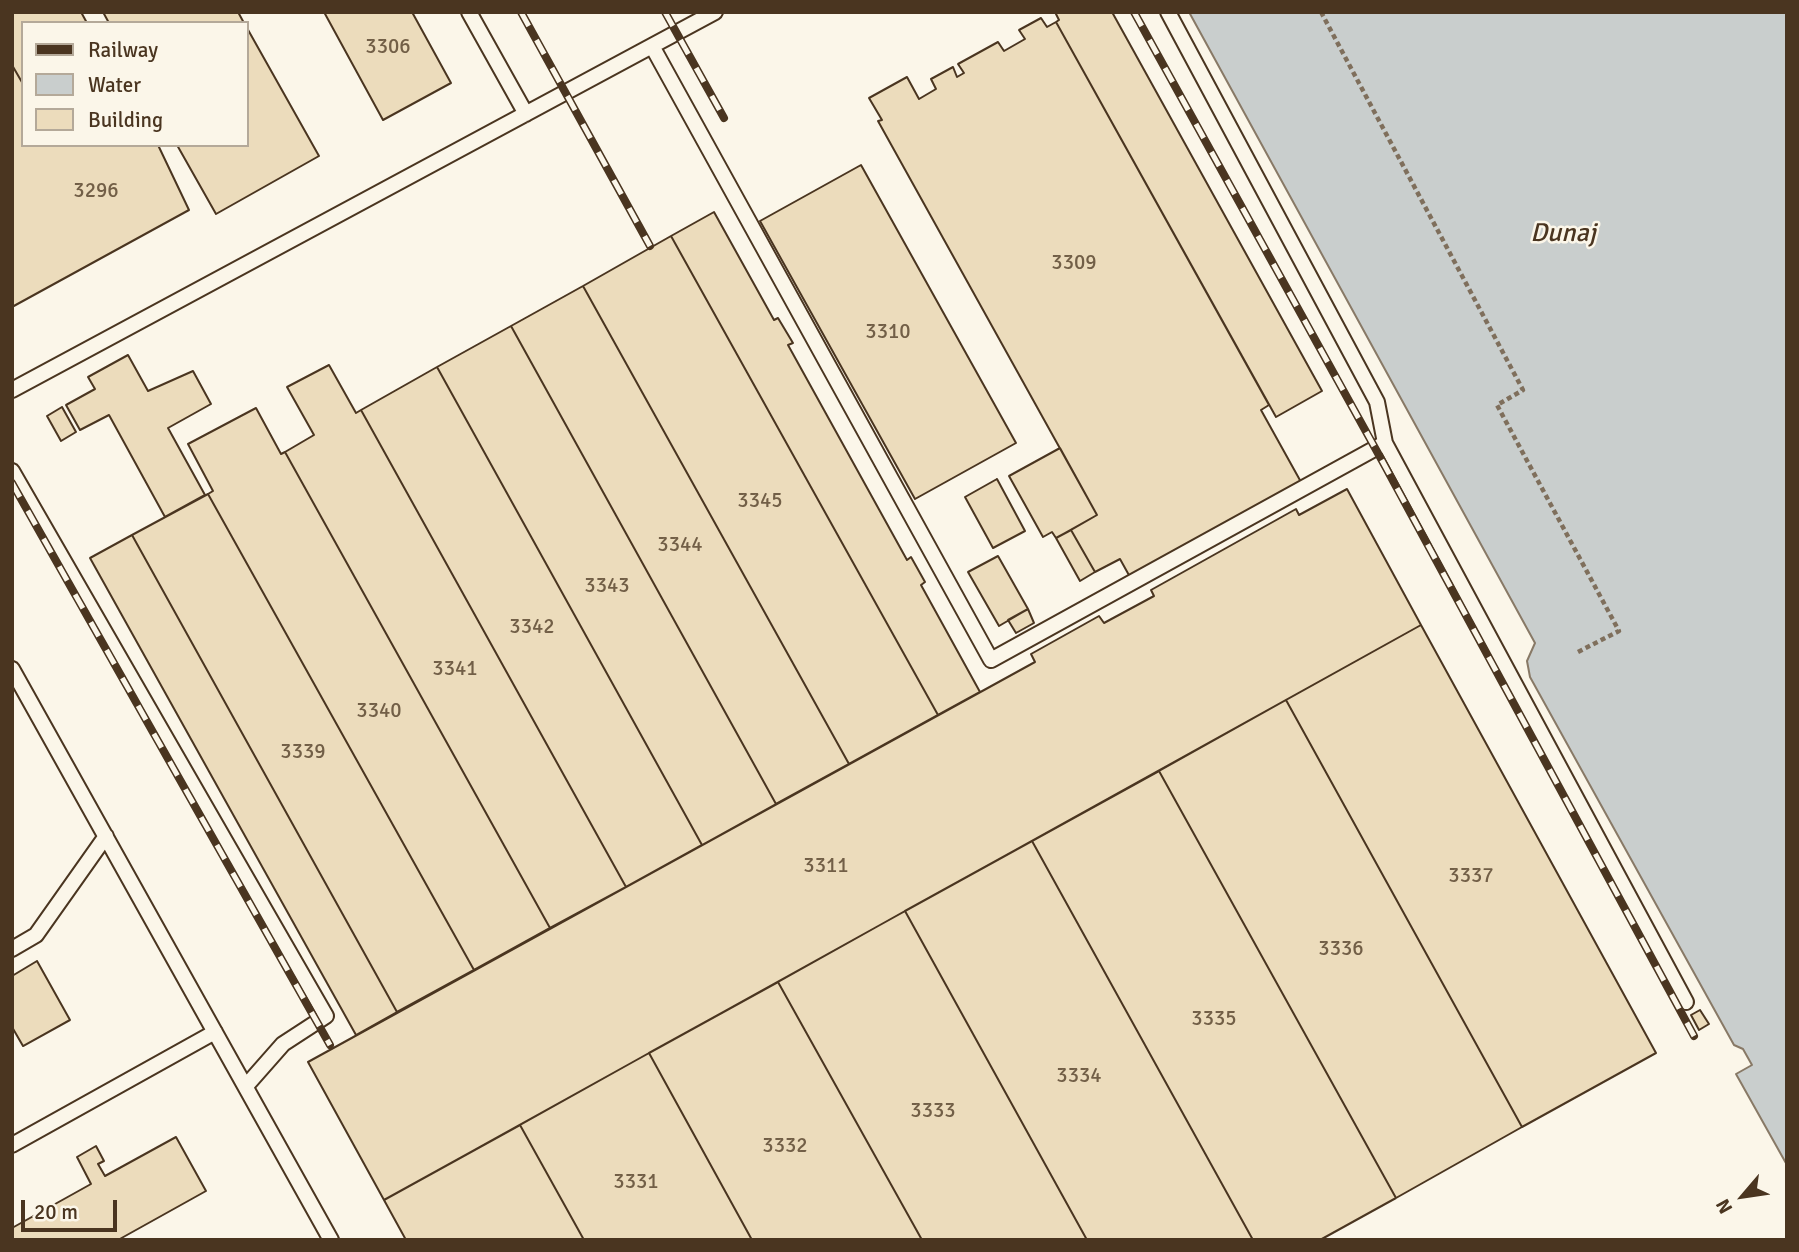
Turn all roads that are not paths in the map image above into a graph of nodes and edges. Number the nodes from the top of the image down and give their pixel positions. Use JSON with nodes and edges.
{"nodes":[{"id":1,"x":469,"y":12,"type":"edge"},
{"id":2,"x":715,"y":12,"type":"edge"},
{"id":3,"x":1168,"y":12,"type":"edge"},
{"id":4,"x":652,"y":46,"type":"junction"},
{"id":5,"x":526,"y":114,"type":"junction"},
{"id":6,"x":12,"y":390,"type":"edge"},
{"id":7,"x":1385,"y":443,"type":"junction"},
{"id":8,"x":12,"y":471,"type":"edge"},
{"id":9,"x":12,"y":669,"type":"edge"},
{"id":10,"x":106,"y":836,"type":"junction"},
{"id":11,"x":12,"y":949,"type":"edge"},
{"id":12,"x":1686,"y":1002,"type":"dead end"},
{"id":13,"x":215,"y":1032,"type":"junction"},
{"id":14,"x":246,"y":1086,"type":"junction"},
{"id":15,"x":12,"y":1145,"type":"edge"},
{"id":16,"x":331,"y":1240,"type":"edge"}],
"edges":[{"from":1,"to":5,"type":"lane"},
{"from":2,"to":4,"type":"lane"},
{"from":3,"to":7,"type":"lane"},
{"from":4,"to":5,"type":"lane"},
{"from":4,"to":7,"type":"lane"},
{"from":5,"to":6,"type":"lane"},
{"from":7,"to":12,"type":"lane"},
{"from":8,"to":14,"type":"lane"},
{"from":9,"to":10,"type":"lane"},
{"from":10,"to":11,"type":"lane"},
{"from":10,"to":13,"type":"lane"},
{"from":13,"to":14,"type":"lane"},
{"from":13,"to":15,"type":"lane"},
{"from":14,"to":16,"type":"lane"}]}
